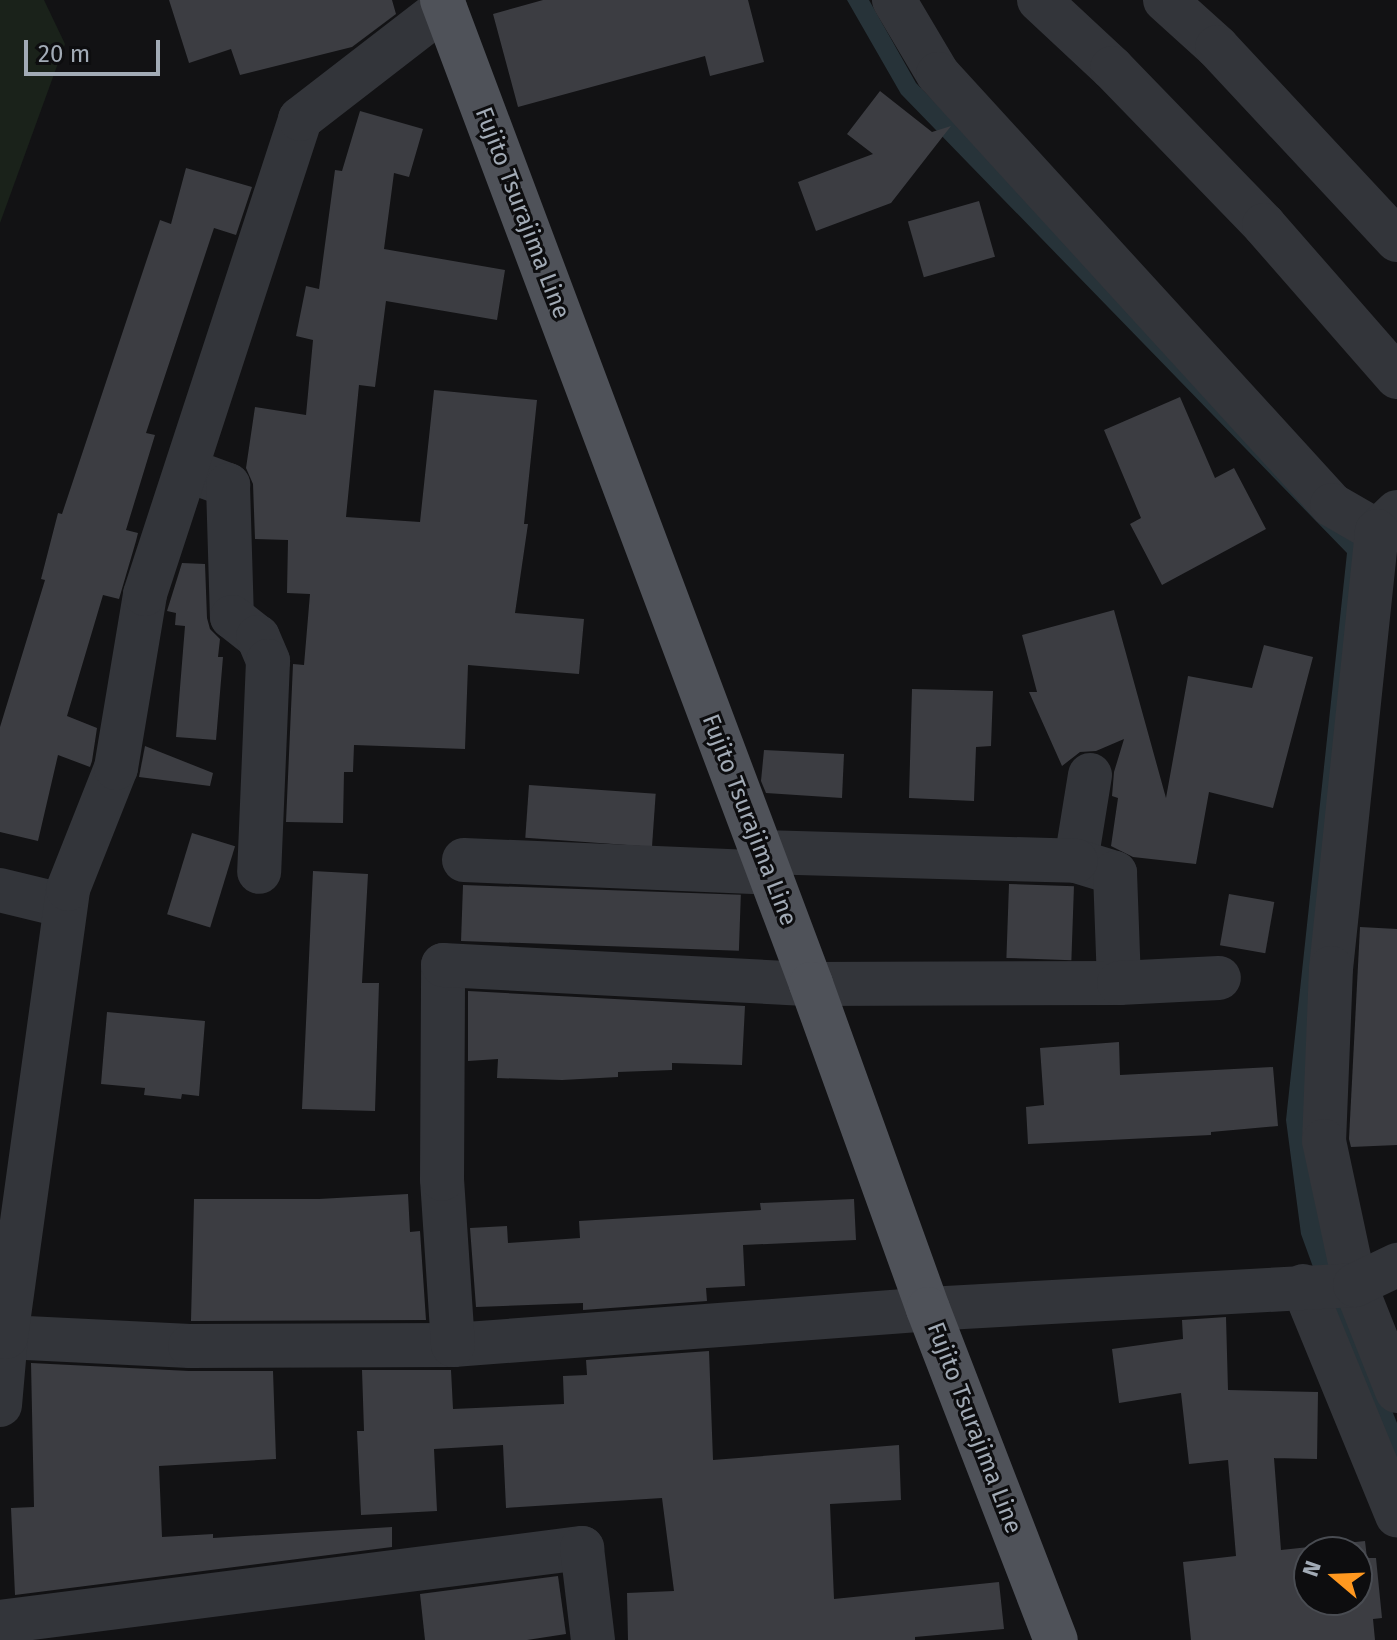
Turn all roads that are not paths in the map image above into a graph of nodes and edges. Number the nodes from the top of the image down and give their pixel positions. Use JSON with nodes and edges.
{"nodes":[{"id":1,"x":894,"y":0,"type":"edge"},
{"id":2,"x":1039,"y":0,"type":"edge"},
{"id":3,"x":1165,"y":0,"type":"edge"},
{"id":4,"x":444,"y":3,"type":"edge"},
{"id":5,"x":1397,"y":240,"type":"edge"},
{"id":6,"x":1397,"y":377,"type":"edge"},
{"id":7,"x":187,"y":470,"type":"junction"},
{"id":8,"x":1387,"y":521,"type":"edge"},
{"id":9,"x":1090,"y":775,"type":"dead end"},
{"id":10,"x":464,"y":860,"type":"dead end"},
{"id":11,"x":1076,"y":861,"type":"junction"},
{"id":12,"x":765,"y":862,"type":"junction"},
{"id":13,"x":259,"y":872,"type":"dead end"},
{"id":14,"x":0,"y":890,"type":"edge"},
{"id":15,"x":65,"y":906,"type":"junction"},
{"id":16,"x":1219,"y":978,"type":"dead end"},
{"id":17,"x":1119,"y":983,"type":"junction"},
{"id":18,"x":811,"y":984,"type":"junction"},
{"id":19,"x":1397,"y":1265,"type":"edge"},
{"id":20,"x":1353,"y":1285,"type":"junction"},
{"id":21,"x":1305,"y":1286,"type":"junction"},
{"id":22,"x":928,"y":1309,"type":"junction"},
{"id":23,"x":6,"y":1337,"type":"junction"},
{"id":24,"x":453,"y":1345,"type":"junction"},
{"id":25,"x":1397,"y":1391,"type":"edge"},
{"id":26,"x":0,"y":1405,"type":"edge"},
{"id":27,"x":1397,"y":1515,"type":"edge"},
{"id":28,"x":0,"y":1622,"type":"edge"},
{"id":29,"x":593,"y":1640,"type":"edge"},
{"id":30,"x":1056,"y":1640,"type":"edge"}],
"edges":[{"from":1,"to":8,"type":"street"},
{"from":2,"to":6,"type":"street"},
{"from":3,"to":5,"type":"street"},
{"from":4,"to":7,"type":"street"},
{"from":4,"to":12,"type":"main road","name":"Fujito Tsurajima Line"},
{"from":7,"to":13,"type":"street"},
{"from":7,"to":15,"type":"street"},
{"from":8,"to":20,"type":"street"},
{"from":9,"to":11,"type":"street"},
{"from":10,"to":12,"type":"street"},
{"from":11,"to":12,"type":"street"},
{"from":11,"to":17,"type":"street"},
{"from":12,"to":18,"type":"main road","name":"Fujito Tsurajima Line"},
{"from":14,"to":15,"type":"street"},
{"from":15,"to":23,"type":"street"},
{"from":16,"to":17,"type":"street"},
{"from":17,"to":18,"type":"street"},
{"from":18,"to":22,"type":"main road","name":"Fujito Tsurajima Line"},
{"from":18,"to":24,"type":"street"},
{"from":19,"to":20,"type":"street"},
{"from":20,"to":21,"type":"street"},
{"from":20,"to":25,"type":"street"},
{"from":21,"to":22,"type":"street"},
{"from":21,"to":27,"type":"street"},
{"from":22,"to":24,"type":"street"},
{"from":22,"to":30,"type":"main road","name":"Fujito Tsurajima Line"},
{"from":23,"to":24,"type":"street"},
{"from":23,"to":26,"type":"street"},
{"from":28,"to":29,"type":"street"}]}
